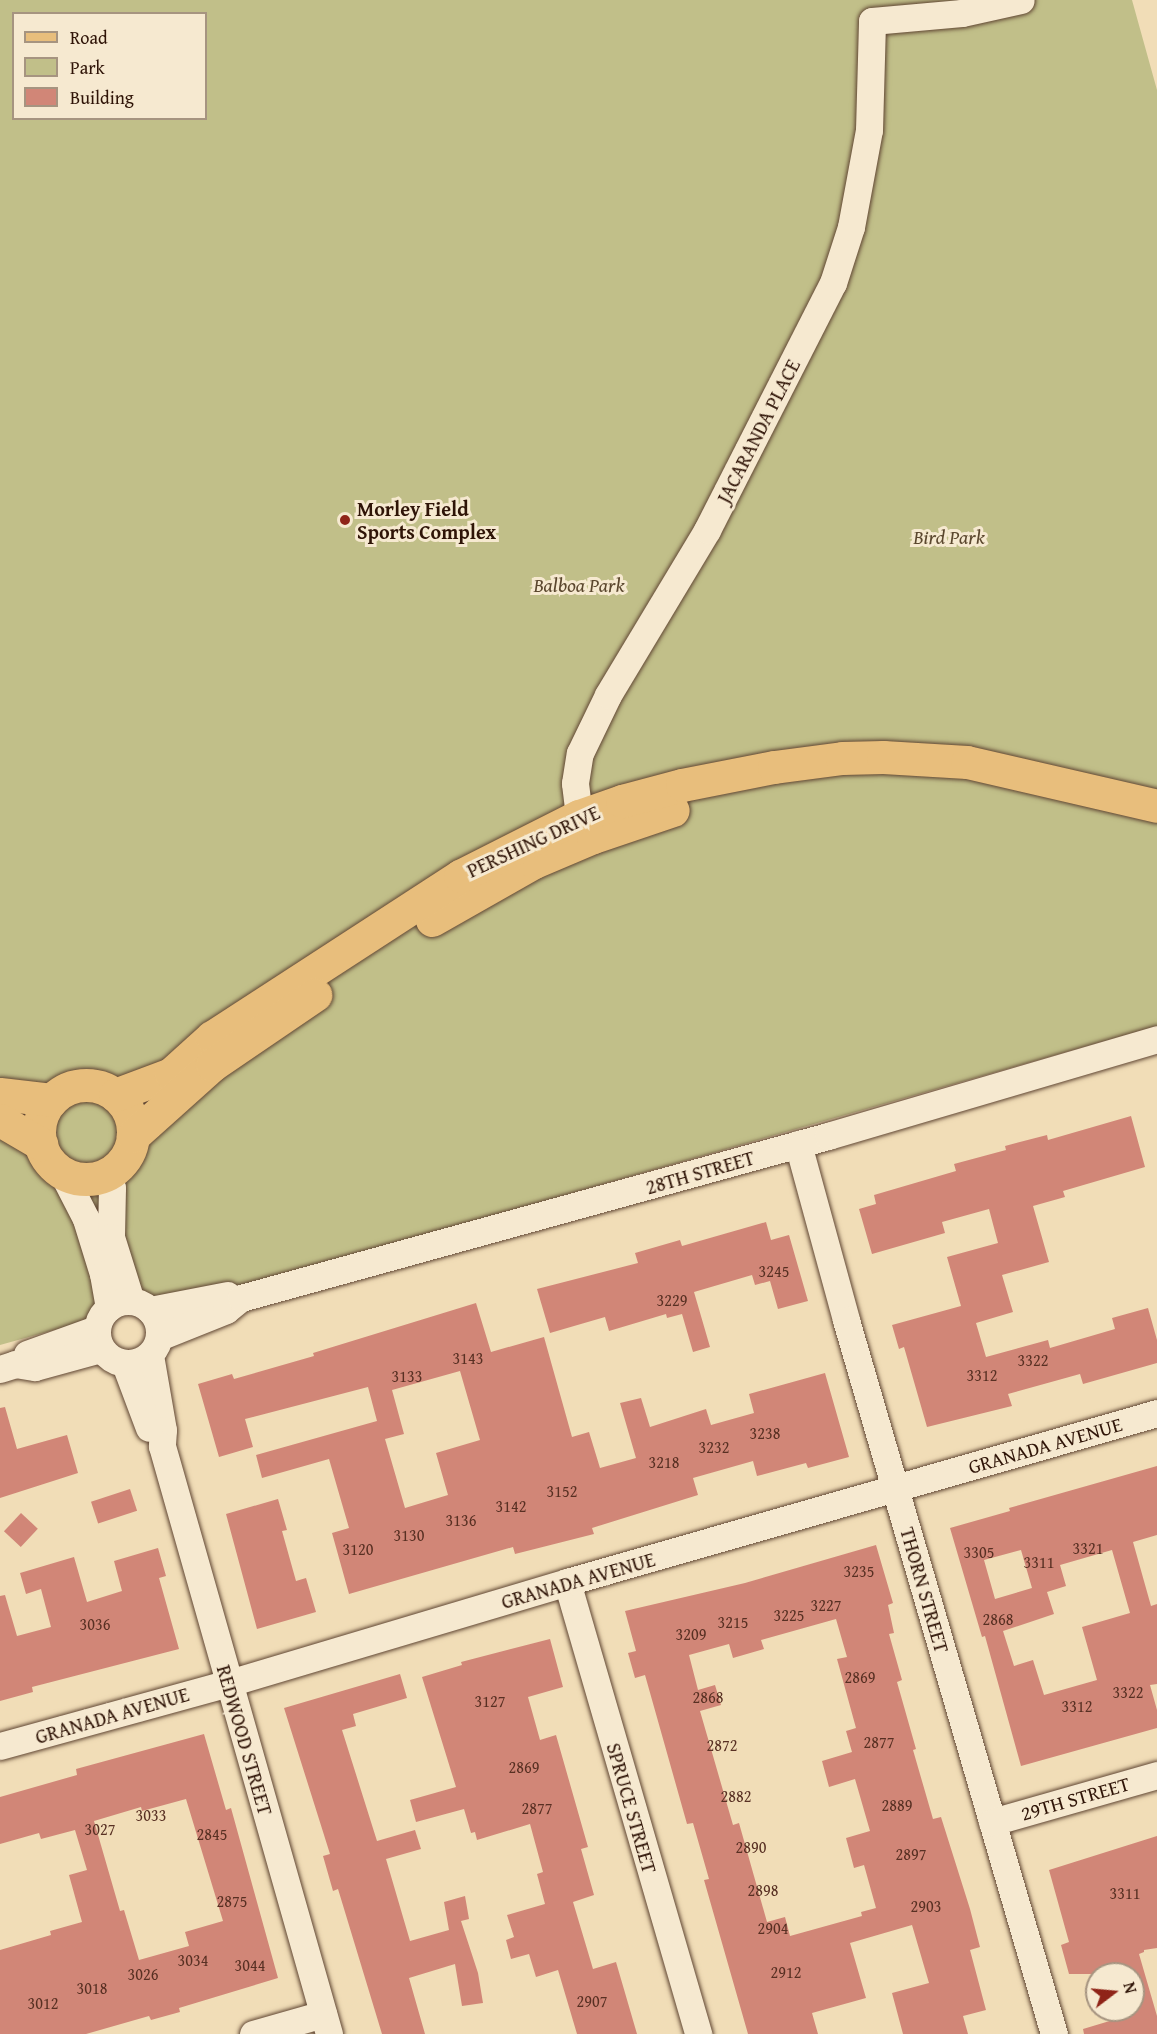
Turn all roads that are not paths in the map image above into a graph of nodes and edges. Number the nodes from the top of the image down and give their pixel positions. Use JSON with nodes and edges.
{"nodes":[{"id":1,"x":1021,"y":0,"type":"edge"},
{"id":2,"x":1010,"y":773,"type":"junction"},
{"id":3,"x":1157,"y":806,"type":"edge"},
{"id":4,"x":579,"y":816,"type":"junction"},
{"id":5,"x":359,"y":965,"type":"junction"},
{"id":6,"x":1157,"y":1039,"type":"edge"},
{"id":7,"x":0,"y":1094,"type":"edge"},
{"id":8,"x":115,"y":1095,"type":"junction"},
{"id":9,"x":51,"y":1100,"type":"junction"},
{"id":10,"x":0,"y":1120,"type":"edge"},
{"id":11,"x":133,"y":1136,"type":"junction"},
{"id":12,"x":41,"y":1144,"type":"junction"},
{"id":13,"x":798,"y":1144,"type":"junction"},
{"id":14,"x":62,"y":1172,"type":"junction"},
{"id":15,"x":109,"y":1173,"type":"junction"},
{"id":16,"x":241,"y":1298,"type":"junction"},
{"id":17,"x":118,"y":1319,"type":"junction"},
{"id":18,"x":155,"y":1346,"type":"junction"},
{"id":19,"x":125,"y":1364,"type":"junction"},
{"id":20,"x":7,"y":1367,"type":"edge"},
{"id":21,"x":1157,"y":1413,"type":"edge"},
{"id":22,"x":162,"y":1446,"type":"junction"},
{"id":23,"x":896,"y":1487,"type":"junction"},
{"id":24,"x":567,"y":1582,"type":"junction"},
{"id":25,"x":229,"y":1683,"type":"junction"},
{"id":26,"x":0,"y":1746,"type":"edge"},
{"id":27,"x":1157,"y":1775,"type":"edge"},
{"id":28,"x":992,"y":1822,"type":"junction"},
{"id":29,"x":326,"y":2024,"type":"edge"},
{"id":30,"x":253,"y":2034,"type":"edge"},
{"id":31,"x":698,"y":2034,"type":"edge"},
{"id":32,"x":1054,"y":2034,"type":"edge"}],
"edges":[{"from":1,"to":4,"type":"street","name":"JACARANDA PLACE"},
{"from":2,"to":3,"type":"main road","name":"PERSHING DRIVE"},
{"from":2,"to":4,"type":"main road","name":"PERSHING DRIVE"},
{"from":2,"to":5,"type":"main road","name":"PERSHING DRIVE"},
{"from":4,"to":5,"type":"main road"},
{"from":4,"to":8,"type":"main road","name":"PERSHING DRIVE"},
{"from":5,"to":11,"type":"main road","name":"PERSHING DRIVE"},
{"from":6,"to":13,"type":"street","name":"28TH STREET"},
{"from":7,"to":9,"type":"main road"},
{"from":8,"to":9,"type":"main road"},
{"from":8,"to":11,"type":"main road"},
{"from":9,"to":12,"type":"main road"},
{"from":10,"to":12,"type":"main road"},
{"from":11,"to":15,"type":"main road"},
{"from":12,"to":14,"type":"main road"},
{"from":13,"to":16,"type":"street","name":"28TH STREET"},
{"from":13,"to":23,"type":"street","name":"THORN STREET"},
{"from":14,"to":15,"type":"main road"},
{"from":14,"to":17,"type":"street"},
{"from":15,"to":17,"type":"street"},
{"from":16,"to":17,"type":"street","name":"28TH STREET"},
{"from":16,"to":18,"type":"street","name":"28TH STREET"},
{"from":17,"to":18,"type":"street","name":"REDWOOD STREET"},
{"from":17,"to":19,"type":"street"},
{"from":17,"to":20,"type":"street","name":"28TH STREET"},
{"from":18,"to":19,"type":"street","name":"28TH STREET"},
{"from":18,"to":22,"type":"street","name":"REDWOOD STREET"},
{"from":19,"to":22,"type":"street","name":"REDWOOD STREET"},
{"from":21,"to":23,"type":"street","name":"GRANADA AVENUE"},
{"from":22,"to":25,"type":"street","name":"REDWOOD STREET"},
{"from":23,"to":24,"type":"street","name":"GRANADA AVENUE"},
{"from":23,"to":28,"type":"street","name":"THORN STREET"},
{"from":24,"to":25,"type":"street","name":"GRANADA AVENUE"},
{"from":24,"to":31,"type":"street","name":"SPRUCE STREET"},
{"from":25,"to":26,"type":"street","name":"GRANADA AVENUE"},
{"from":25,"to":29,"type":"street","name":"REDWOOD STREET"},
{"from":27,"to":28,"type":"street","name":"29TH STREET"},
{"from":28,"to":32,"type":"street","name":"THORN STREET"},
{"from":29,"to":30,"type":"street"}]}
